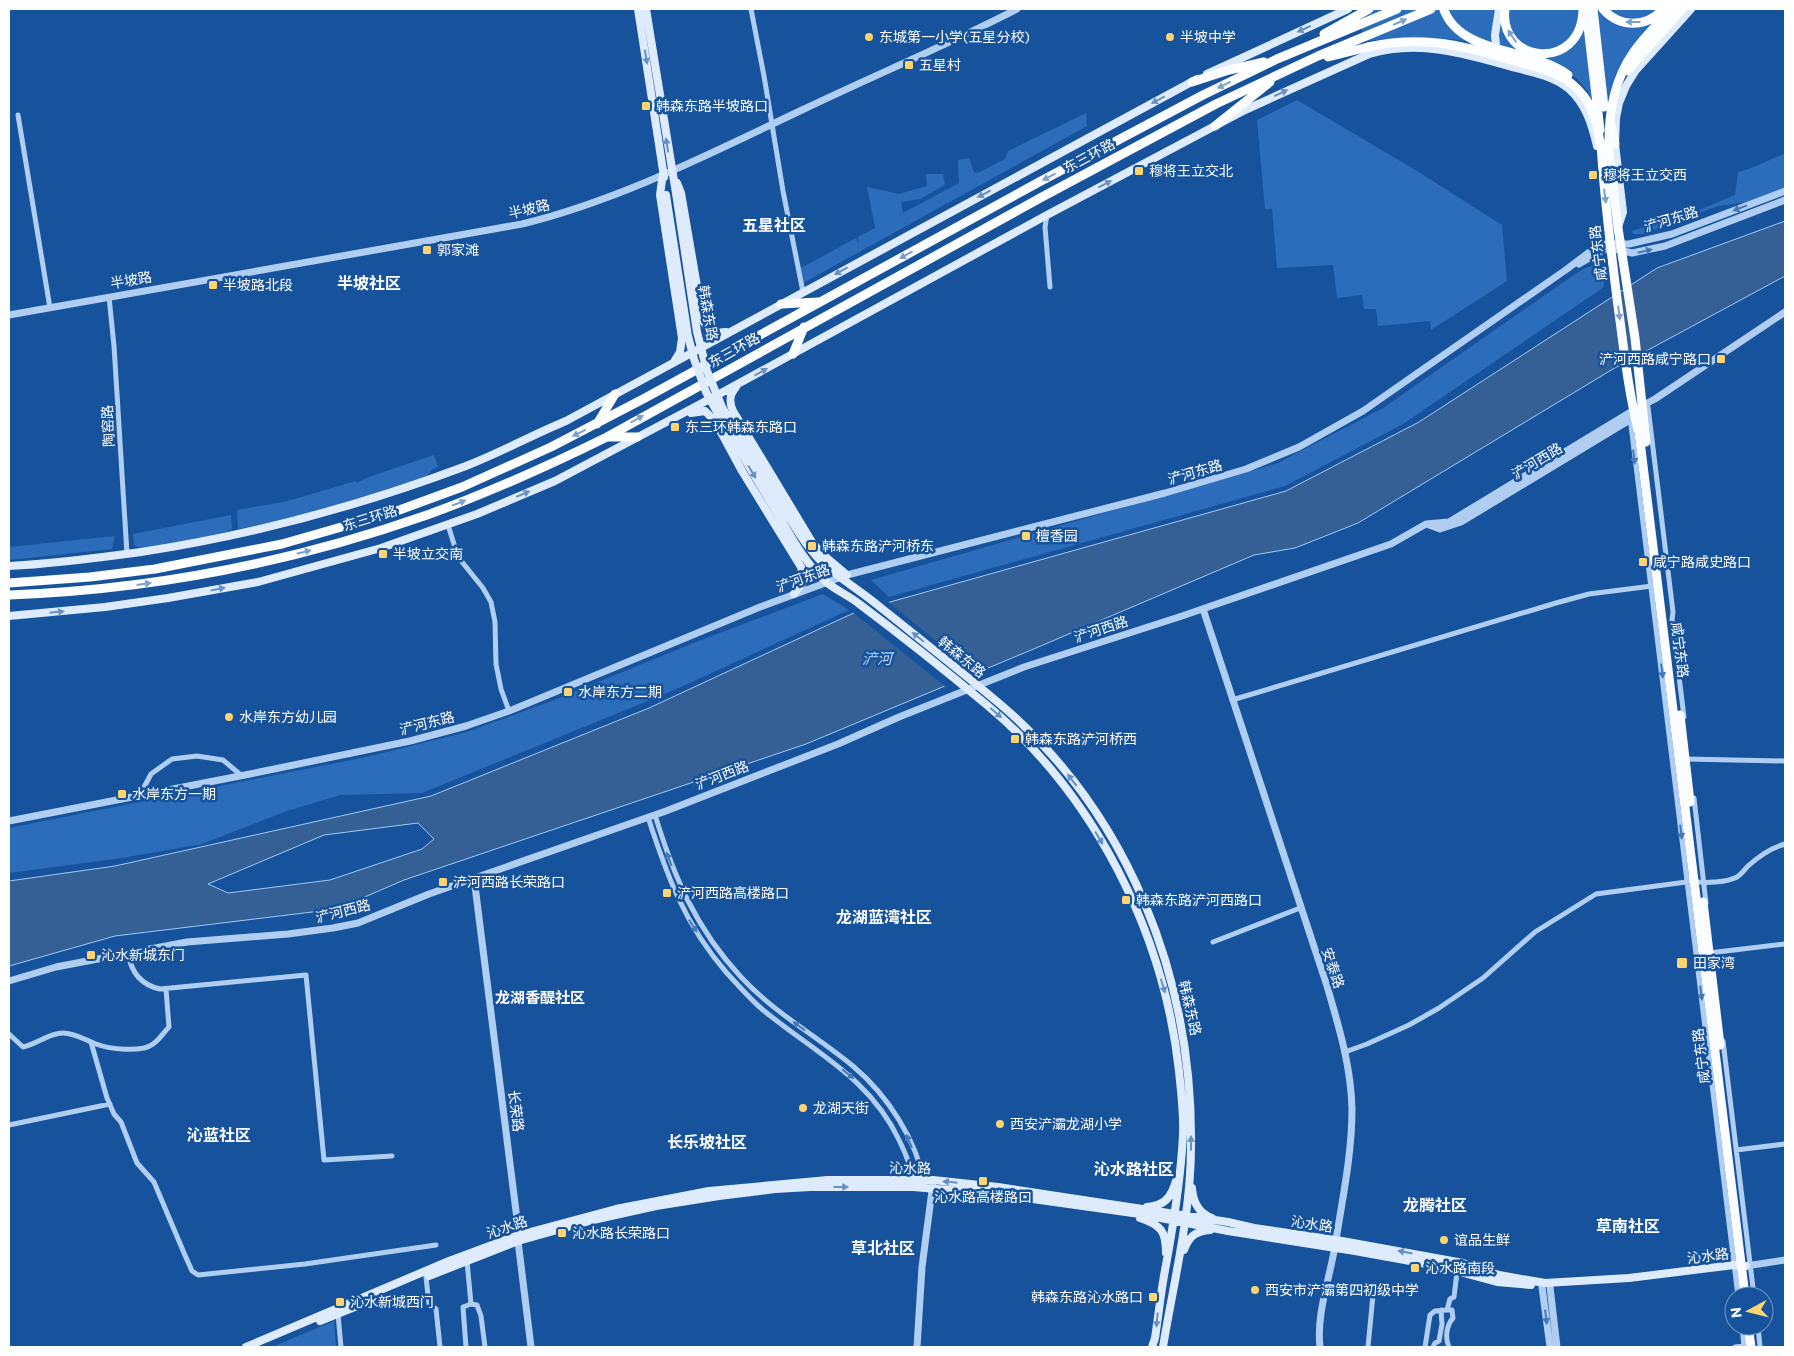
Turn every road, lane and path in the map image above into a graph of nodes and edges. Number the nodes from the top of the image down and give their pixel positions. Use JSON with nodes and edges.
{"nodes":[{"id":1,"x":638,"y":9,"type":"edge"},
{"id":2,"x":646,"y":9,"type":"edge"},
{"id":3,"x":751,"y":9,"type":"edge"},
{"id":4,"x":1017,"y":9,"type":"edge"},
{"id":5,"x":1348,"y":9,"type":"edge"},
{"id":6,"x":1369,"y":9,"type":"edge"},
{"id":7,"x":1396,"y":9,"type":"edge"},
{"id":8,"x":1431,"y":9,"type":"edge"},
{"id":9,"x":1444,"y":9,"type":"edge"},
{"id":10,"x":1499,"y":9,"type":"edge"},
{"id":11,"x":1504,"y":9,"type":"edge"},
{"id":12,"x":1584,"y":9,"type":"edge"},
{"id":13,"x":1593,"y":9,"type":"edge"},
{"id":14,"x":1603,"y":9,"type":"edge"},
{"id":15,"x":1663,"y":9,"type":"edge"},
{"id":16,"x":1671,"y":9,"type":"edge"},
{"id":17,"x":1682,"y":9,"type":"edge"},
{"id":18,"x":1691,"y":9,"type":"edge"},
{"id":19,"x":1297,"y":50,"type":"junction"},
{"id":20,"x":1277,"y":59,"type":"junction"},
{"id":21,"x":1500,"y":63,"type":"junction"},
{"id":22,"x":1302,"y":64,"type":"junction"},
{"id":23,"x":1602,"y":75,"type":"junction"},
{"id":24,"x":1278,"y":76,"type":"junction"},
{"id":25,"x":1192,"y":82,"type":"junction"},
{"id":26,"x":1587,"y":101,"type":"junction"},
{"id":27,"x":1612,"y":102,"type":"junction"},
{"id":28,"x":18,"y":115,"type":"dead end"},
{"id":29,"x":1610,"y":118,"type":"junction"},
{"id":30,"x":771,"y":124,"type":"junction"},
{"id":31,"x":1215,"y":126,"type":"junction"},
{"id":32,"x":1608,"y":147,"type":"junction"},
{"id":33,"x":1602,"y":166,"type":"junction"},
{"id":34,"x":667,"y":172,"type":"junction"},
{"id":35,"x":1785,"y":191,"type":"edge"},
{"id":36,"x":1785,"y":200,"type":"edge"},
{"id":37,"x":1047,"y":215,"type":"junction"},
{"id":38,"x":1611,"y":246,"type":"junction"},
{"id":39,"x":1622,"y":248,"type":"junction"},
{"id":40,"x":1050,"y":287,"type":"dead end"},
{"id":41,"x":803,"y":292,"type":"junction"},
{"id":42,"x":109,"y":297,"type":"junction"},
{"id":43,"x":821,"y":302,"type":"junction"},
{"id":44,"x":780,"y":304,"type":"junction"},
{"id":45,"x":50,"y":308,"type":"junction"},
{"id":46,"x":1785,"y":312,"type":"edge"},
{"id":47,"x":9,"y":316,"type":"edge"},
{"id":48,"x":804,"y":327,"type":"junction"},
{"id":49,"x":728,"y":332,"type":"junction"},
{"id":50,"x":793,"y":354,"type":"junction"},
{"id":51,"x":674,"y":362,"type":"junction"},
{"id":52,"x":746,"y":380,"type":"junction"},
{"id":53,"x":615,"y":394,"type":"junction"},
{"id":54,"x":1638,"y":412,"type":"junction"},
{"id":55,"x":677,"y":416,"type":"junction"},
{"id":56,"x":597,"y":424,"type":"junction"},
{"id":57,"x":607,"y":437,"type":"junction"},
{"id":58,"x":637,"y":437,"type":"junction"},
{"id":59,"x":783,"y":516,"type":"junction"},
{"id":60,"x":448,"y":525,"type":"junction"},
{"id":61,"x":783,"y":536,"type":"junction"},
{"id":62,"x":794,"y":542,"type":"junction"},
{"id":63,"x":126,"y":554,"type":"junction"},
{"id":64,"x":796,"y":558,"type":"junction"},
{"id":65,"x":9,"y":566,"type":"edge"},
{"id":66,"x":844,"y":576,"type":"junction"},
{"id":67,"x":9,"y":581,"type":"edge"},
{"id":68,"x":826,"y":582,"type":"junction"},
{"id":69,"x":1654,"y":586,"type":"junction"},
{"id":70,"x":121,"y":587,"type":"junction"},
{"id":71,"x":794,"y":594,"type":"junction"},
{"id":72,"x":9,"y":596,"type":"edge"},
{"id":73,"x":9,"y":602,"type":"edge"},
{"id":74,"x":1203,"y":609,"type":"junction"},
{"id":75,"x":9,"y":616,"type":"edge"},
{"id":76,"x":976,"y":685,"type":"junction"},
{"id":77,"x":967,"y":689,"type":"junction"},
{"id":78,"x":1232,"y":700,"type":"junction"},
{"id":79,"x":510,"y":711,"type":"junction"},
{"id":80,"x":1687,"y":759,"type":"junction"},
{"id":81,"x":1785,"y":761,"type":"edge"},
{"id":82,"x":242,"y":776,"type":"junction"},
{"id":83,"x":140,"y":795,"type":"junction"},
{"id":84,"x":656,"y":815,"type":"junction"},
{"id":85,"x":648,"y":817,"type":"junction"},
{"id":86,"x":9,"y":821,"type":"edge"},
{"id":87,"x":1785,"y":844,"type":"edge"},
{"id":88,"x":474,"y":878,"type":"junction"},
{"id":89,"x":1696,"y":882,"type":"junction"},
{"id":90,"x":1300,"y":908,"type":"junction"},
{"id":91,"x":1213,"y":942,"type":"dead end"},
{"id":92,"x":1785,"y":944,"type":"edge"},
{"id":93,"x":1711,"y":952,"type":"junction"},
{"id":94,"x":128,"y":953,"type":"junction"},
{"id":95,"x":9,"y":981,"type":"edge"},
{"id":96,"x":166,"y":989,"type":"junction"},
{"id":97,"x":9,"y":1034,"type":"edge"},
{"id":98,"x":91,"y":1042,"type":"junction"},
{"id":99,"x":1346,"y":1052,"type":"junction"},
{"id":100,"x":110,"y":1104,"type":"junction"},
{"id":101,"x":9,"y":1125,"type":"edge"},
{"id":102,"x":1785,"y":1144,"type":"edge"},
{"id":103,"x":1736,"y":1150,"type":"junction"},
{"id":104,"x":392,"y":1156,"type":"dead end"},
{"id":105,"x":1181,"y":1162,"type":"junction"},
{"id":106,"x":1190,"y":1168,"type":"junction"},
{"id":107,"x":913,"y":1184,"type":"junction"},
{"id":108,"x":924,"y":1184,"type":"junction"},
{"id":109,"x":933,"y":1184,"type":"junction"},
{"id":110,"x":1129,"y":1207,"type":"junction"},
{"id":111,"x":1734,"y":1210,"type":"junction"},
{"id":112,"x":1122,"y":1212,"type":"junction"},
{"id":113,"x":1175,"y":1217,"type":"junction"},
{"id":114,"x":1185,"y":1220,"type":"junction"},
{"id":115,"x":1228,"y":1222,"type":"junction"},
{"id":116,"x":1729,"y":1224,"type":"junction"},
{"id":117,"x":1223,"y":1230,"type":"junction"},
{"id":118,"x":519,"y":1238,"type":"junction"},
{"id":119,"x":1335,"y":1244,"type":"junction"},
{"id":120,"x":436,"y":1245,"type":"dead end"},
{"id":121,"x":1785,"y":1260,"type":"edge"},
{"id":122,"x":467,"y":1261,"type":"junction"},
{"id":123,"x":1166,"y":1263,"type":"junction"},
{"id":124,"x":1741,"y":1267,"type":"junction"},
{"id":125,"x":1177,"y":1270,"type":"junction"},
{"id":126,"x":1457,"y":1272,"type":"junction"},
{"id":127,"x":426,"y":1277,"type":"junction"},
{"id":128,"x":1739,"y":1286,"type":"edge"},
{"id":129,"x":1743,"y":1286,"type":"edge"},
{"id":130,"x":1747,"y":1286,"type":"edge"},
{"id":131,"x":1750,"y":1286,"type":"edge"},
{"id":132,"x":1546,"y":1287,"type":"junction"},
{"id":133,"x":1373,"y":1295,"type":"dead end"},
{"id":134,"x":471,"y":1304,"type":"junction"},
{"id":135,"x":1444,"y":1310,"type":"junction"},
{"id":136,"x":338,"y":1314,"type":"junction"},
{"id":137,"x":1442,"y":1341,"type":"junction"},
{"id":138,"x":246,"y":1347,"type":"edge"},
{"id":139,"x":259,"y":1347,"type":"edge"},
{"id":140,"x":341,"y":1347,"type":"edge"},
{"id":141,"x":440,"y":1347,"type":"edge"},
{"id":142,"x":466,"y":1347,"type":"edge"},
{"id":143,"x":485,"y":1347,"type":"edge"},
{"id":144,"x":531,"y":1347,"type":"edge"},
{"id":145,"x":917,"y":1347,"type":"edge"},
{"id":146,"x":1152,"y":1347,"type":"edge"},
{"id":147,"x":1163,"y":1347,"type":"edge"},
{"id":148,"x":1320,"y":1347,"type":"edge"},
{"id":149,"x":1368,"y":1347,"type":"edge"},
{"id":150,"x":1425,"y":1347,"type":"edge"},
{"id":151,"x":1433,"y":1347,"type":"edge"},
{"id":152,"x":1449,"y":1347,"type":"edge"},
{"id":153,"x":1550,"y":1347,"type":"edge"},
{"id":154,"x":1557,"y":1347,"type":"edge"},
{"id":155,"x":1735,"y":1347,"type":"edge"},
{"id":156,"x":1746,"y":1347,"type":"edge"}],
"edges":[{"from":1,"to":34,"type":"main road","name":"韩森东路","one_way":true},
{"from":34,"to":2,"type":"main road","name":"韩森东路","one_way":true},
{"from":3,"to":30,"type":"street"},
{"from":4,"to":30,"type":"street","name":"半坡路"},
{"from":5,"to":25,"type":"main road","one_way":true},
{"from":6,"to":19,"type":"highway"},
{"from":7,"to":19,"type":"highway","name":"东三环路"},
{"from":22,"to":8,"type":"highway","name":"东三环路","one_way":true},
{"from":9,"to":26,"type":"highway","bridge":true},
{"from":10,"to":21,"type":"main road"},
{"from":12,"to":11,"type":"highway","one_way":true},
{"from":12,"to":32,"type":"main road","name":"咸宁东路"},
{"from":13,"to":23,"type":"main road","name":"咸宁东路"},
{"from":15,"to":14,"type":"highway","one_way":true},
{"from":16,"to":27,"type":"highway"},
{"from":17,"to":27,"type":"highway"},
{"from":18,"to":32,"type":"main road"},
{"from":19,"to":20,"type":"highway","name":"东三环路"},
{"from":20,"to":25,"type":"highway"},
{"from":20,"to":43,"type":"highway","name":"东三环路","one_way":true},
{"from":31,"to":21,"type":"main road","one_way":true},
{"from":21,"to":33,"type":"main road"},
{"from":22,"to":24,"type":"highway","name":"东三环路"},
{"from":22,"to":26,"type":"highway","bridge":true},
{"from":23,"to":29,"type":"main road"},
{"from":23,"to":32,"type":"main road","name":"咸宁东路"},
{"from":24,"to":31,"type":"highway"},
{"from":24,"to":48,"type":"highway","name":"东三环路"},
{"from":25,"to":41,"type":"main road","one_way":true},
{"from":26,"to":32,"type":"highway"},
{"from":27,"to":29,"type":"highway"},
{"from":28,"to":45,"type":"street"},
{"from":29,"to":32,"type":"highway"},
{"from":30,"to":34,"type":"street","name":"半坡路"},
{"from":30,"to":41,"type":"street"},
{"from":37,"to":31,"type":"main road","one_way":true},
{"from":32,"to":33,"type":"main road","name":"咸宁东路"},
{"from":32,"to":39,"type":"main road","name":"咸宁东路"},
{"from":33,"to":38,"type":"main road","name":"咸宁东路","one_way":true},
{"from":34,"to":42,"type":"street","name":"半坡路"},
{"from":34,"to":49,"type":"main road"},
{"from":34,"to":51,"type":"main road"},
{"from":34,"to":59,"type":"main road","name":"韩森东路","bridge":true},
{"from":34,"to":59,"type":"main road","name":"韩森东路","one_way":true,"bridge":true},
{"from":35,"to":39,"type":"street","name":"浐河东路","one_way":true},
{"from":39,"to":36,"type":"street","name":"浐河东路","one_way":true},
{"from":37,"to":40,"type":"street"},
{"from":37,"to":50,"type":"main road"},
{"from":38,"to":39,"type":"street","name":"浐河东路"},
{"from":38,"to":54,"type":"main road","name":"咸宁东路","one_way":true},
{"from":38,"to":66,"type":"street","name":"浐河东路"},
{"from":39,"to":54,"type":"main road","name":"咸宁东路"},
{"from":41,"to":44,"type":"main road"},
{"from":42,"to":45,"type":"street","name":"半坡路"},
{"from":42,"to":63,"type":"street","name":"陶窑路"},
{"from":43,"to":44,"type":"highway"},
{"from":43,"to":56,"type":"highway","name":"东三环路"},
{"from":44,"to":49,"type":"main road"},
{"from":45,"to":47,"type":"street","name":"半坡路"},
{"from":46,"to":54,"type":"street","name":"浐河西路"},
{"from":48,"to":50,"type":"highway"},
{"from":57,"to":48,"type":"highway","name":"东三环路","one_way":true},
{"from":49,"to":51,"type":"main road"},
{"from":52,"to":50,"type":"main road","one_way":true},
{"from":51,"to":53,"type":"main road"},
{"from":52,"to":55,"type":"main road"},
{"from":52,"to":66,"type":"main road"},
{"from":53,"to":56,"type":"highway"},
{"from":53,"to":63,"type":"main road"},
{"from":54,"to":69,"type":"main road","name":"咸宁东路","one_way":true},
{"from":54,"to":74,"type":"street","name":"浐河西路"},
{"from":54,"to":80,"type":"main road","name":"咸宁东路"},
{"from":55,"to":58,"type":"main road"},
{"from":55,"to":61,"type":"main road"},
{"from":56,"to":67,"type":"highway","name":"东三环路","one_way":true},
{"from":57,"to":58,"type":"highway"},
{"from":70,"to":57,"type":"highway","name":"东三环路","one_way":true},
{"from":60,"to":58,"type":"main road","one_way":true},
{"from":59,"to":62,"type":"main road","name":"韩森东路"},
{"from":59,"to":66,"type":"main road","name":"韩森东路"},
{"from":75,"to":60,"type":"main road","one_way":true},
{"from":60,"to":79,"type":"street"},
{"from":61,"to":62,"type":"street"},
{"from":61,"to":64,"type":"main road"},
{"from":62,"to":64,"type":"street"},
{"from":62,"to":68,"type":"main road","name":"韩森东路"},
{"from":63,"to":65,"type":"main road"},
{"from":64,"to":71,"type":"main road"},
{"from":66,"to":68,"type":"street","name":"浐河东路"},
{"from":76,"to":66,"type":"main road","name":"韩森东路","one_way":true},
{"from":68,"to":71,"type":"street","name":"浐河东路"},
{"from":68,"to":77,"type":"main road","name":"韩森东路"},
{"from":69,"to":78,"type":"street"},
{"from":69,"to":89,"type":"main road","name":"咸宁东路","one_way":true},
{"from":70,"to":72,"type":"highway","name":"东三环路"},
{"from":70,"to":73,"type":"highway"},
{"from":71,"to":79,"type":"street","name":"浐河东路"},
{"from":74,"to":76,"type":"street","name":"浐河西路"},
{"from":74,"to":78,"type":"street","name":"安泰路"},
{"from":76,"to":77,"type":"street","name":"浐河西路"},
{"from":106,"to":76,"type":"main road","name":"韩森东路","one_way":true},
{"from":77,"to":84,"type":"street","name":"浐河西路"},
{"from":77,"to":105,"type":"main road","name":"韩森东路","one_way":true},
{"from":78,"to":90,"type":"street","name":"安泰路"},
{"from":79,"to":82,"type":"street","name":"浐河东路"},
{"from":80,"to":81,"type":"street"},
{"from":80,"to":89,"type":"main road","name":"咸宁东路"},
{"from":82,"to":83,"type":"street","name":"浐河东路"},
{"from":82,"to":83,"type":"street"},
{"from":83,"to":86,"type":"street","name":"浐河东路"},
{"from":84,"to":85,"type":"street","name":"浐河西路"},
{"from":108,"to":84,"type":"street","one_way":true},
{"from":85,"to":88,"type":"street","name":"浐河西路"},
{"from":85,"to":107,"type":"street","one_way":true},
{"from":87,"to":89,"type":"street"},
{"from":88,"to":94,"type":"street","name":"浐河西路"},
{"from":88,"to":118,"type":"street","name":"长荣路"},
{"from":89,"to":93,"type":"main road","name":"咸宁东路"},
{"from":89,"to":99,"type":"street"},
{"from":89,"to":111,"type":"main road","name":"咸宁东路"},
{"from":89,"to":116,"type":"street","one_way":true},
{"from":90,"to":91,"type":"street"},
{"from":90,"to":99,"type":"street","name":"安泰路"},
{"from":92,"to":93,"type":"street"},
{"from":93,"to":103,"type":"street"},
{"from":93,"to":124,"type":"main road","name":"咸宁东路"},
{"from":94,"to":95,"type":"street","name":"浐河西路"},
{"from":94,"to":96,"type":"street"},
{"from":96,"to":98,"type":"street"},
{"from":96,"to":104,"type":"street"},
{"from":97,"to":98,"type":"street"},
{"from":98,"to":100,"type":"street"},
{"from":99,"to":119,"type":"street","name":"安泰路"},
{"from":100,"to":101,"type":"street"},
{"from":100,"to":120,"type":"street"},
{"from":102,"to":103,"type":"street"},
{"from":103,"to":124,"type":"street"},
{"from":105,"to":110,"type":"main road"},
{"from":105,"to":113,"type":"main road","name":"韩森东路"},
{"from":106,"to":114,"type":"main road","name":"韩森东路"},
{"from":106,"to":115,"type":"main road"},
{"from":107,"to":108,"type":"main road","name":"沁水路"},
{"from":107,"to":118,"type":"main road","name":"沁水路"},
{"from":108,"to":109,"type":"main road","name":"沁水路"},
{"from":110,"to":109,"type":"main road","name":"沁水路","one_way":true},
{"from":109,"to":112,"type":"main road","name":"沁水路"},
{"from":109,"to":145,"type":"street"},
{"from":110,"to":113,"type":"main road","name":"沁水路"},
{"from":111,"to":116,"type":"main road"},
{"from":111,"to":124,"type":"main road","name":"咸宁东路"},
{"from":112,"to":113,"type":"main road","name":"沁水路"},
{"from":112,"to":123,"type":"main road"},
{"from":113,"to":114,"type":"main road","name":"沁水路"},
{"from":113,"to":123,"type":"main road","name":"韩森东路"},
{"from":114,"to":115,"type":"main road","name":"沁水路"},
{"from":114,"to":117,"type":"main road","name":"沁水路"},
{"from":114,"to":125,"type":"main road","name":"韩森东路"},
{"from":115,"to":119,"type":"main road","name":"沁水路"},
{"from":116,"to":124,"type":"street"},
{"from":117,"to":119,"type":"main road","name":"沁水路"},
{"from":117,"to":125,"type":"main road"},
{"from":118,"to":122,"type":"main road","name":"沁水路"},
{"from":118,"to":138,"type":"main road","name":"沁水路"},
{"from":118,"to":144,"type":"street","name":"长荣路"},
{"from":124,"to":119,"type":"main road","name":"沁水路","one_way":true},
{"from":119,"to":126,"type":"main road","name":"沁水路"},
{"from":119,"to":148,"type":"street","name":"安泰路"},
{"from":121,"to":124,"type":"street"},
{"from":122,"to":127,"type":"main road","name":"沁水路"},
{"from":122,"to":134,"type":"street"},
{"from":123,"to":146,"type":"main road","name":"韩森东路","one_way":true},
{"from":124,"to":128,"type":"street"},
{"from":124,"to":129,"type":"main road","name":"咸宁东路"},
{"from":124,"to":130,"type":"main road","name":"咸宁东路"},
{"from":124,"to":131,"type":"street"},
{"from":124,"to":132,"type":"main road","name":"沁水路"},
{"from":125,"to":147,"type":"main road","name":"韩森东路"},
{"from":126,"to":132,"type":"main road","name":"沁水路"},
{"from":126,"to":135,"type":"street"},
{"from":127,"to":136,"type":"main road","name":"沁水路"},
{"from":127,"to":141,"type":"street"},
{"from":132,"to":153,"type":"street","one_way":true},
{"from":132,"to":154,"type":"street"},
{"from":133,"to":149,"type":"street"},
{"from":134,"to":142,"type":"street"},
{"from":134,"to":143,"type":"street"},
{"from":135,"to":137,"type":"street"},
{"from":135,"to":137,"type":"street"},
{"from":135,"to":150,"type":"street"},
{"from":136,"to":139,"type":"main road","name":"沁水路"},
{"from":136,"to":140,"type":"street"},
{"from":137,"to":151,"type":"street"},
{"from":137,"to":152,"type":"street"},
{"from":155,"to":156,"type":"street"}]}
